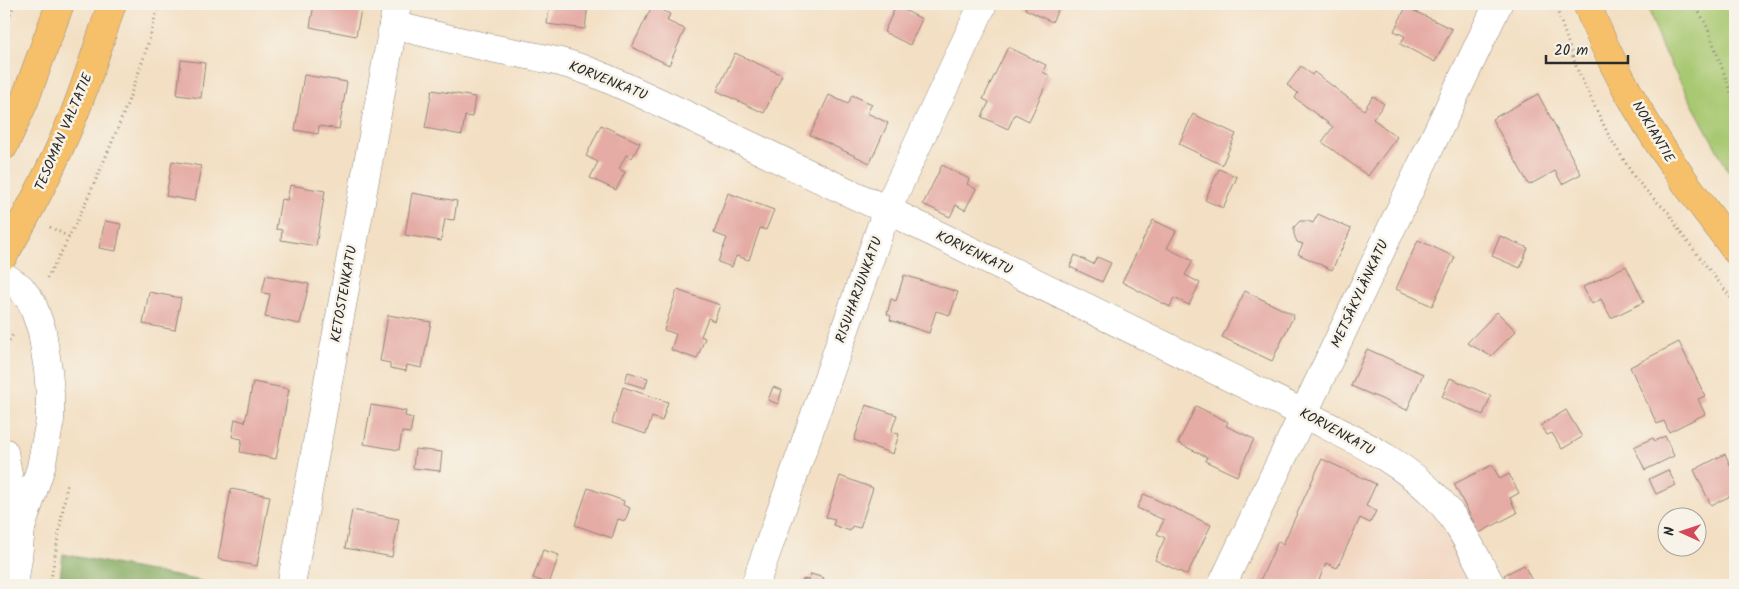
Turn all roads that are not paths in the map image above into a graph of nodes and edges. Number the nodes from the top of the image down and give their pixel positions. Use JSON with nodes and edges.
{"nodes":[{"id":1,"x":60,"y":4,"type":"edge"},
{"id":2,"x":112,"y":4,"type":"edge"},
{"id":3,"x":982,"y":4,"type":"edge"},
{"id":4,"x":1498,"y":4,"type":"edge"},
{"id":5,"x":1587,"y":4,"type":"edge"},
{"id":6,"x":395,"y":15,"type":"edge"},
{"id":7,"x":4,"y":146,"type":"edge"},
{"id":8,"x":887,"y":210,"type":"junction"},
{"id":9,"x":1735,"y":250,"type":"edge"},
{"id":10,"x":4,"y":255,"type":"edge"},
{"id":11,"x":4,"y":276,"type":"edge"},
{"id":12,"x":1304,"y":413,"type":"junction"},
{"id":13,"x":4,"y":452,"type":"edge"},
{"id":14,"x":21,"y":528,"type":"junction"},
{"id":15,"x":14,"y":585,"type":"edge"},
{"id":16,"x":291,"y":585,"type":"edge"},
{"id":17,"x":755,"y":585,"type":"edge"},
{"id":18,"x":1222,"y":585,"type":"edge"},
{"id":19,"x":1491,"y":585,"type":"edge"}],
"edges":[{"from":1,"to":7,"type":"main road"},
{"from":2,"to":10,"type":"main road","name":"TESOMAN VALTATIE"},
{"from":3,"to":8,"type":"street","name":"RISUHARJUNKATU"},
{"from":4,"to":12,"type":"street","name":"METSÄKYLÄNKATU"},
{"from":5,"to":9,"type":"main road","name":"NOKIANTIE"},
{"from":6,"to":8,"type":"street","name":"KORVENKATU"},
{"from":6,"to":16,"type":"street","name":"KETOSTENKATU"},
{"from":8,"to":12,"type":"street","name":"KORVENKATU"},
{"from":8,"to":17,"type":"street","name":"RISUHARJUNKATU"},
{"from":11,"to":14,"type":"street"},
{"from":12,"to":18,"type":"street","name":"METSÄKYLÄNKATU"},
{"from":12,"to":19,"type":"street","name":"KORVENKATU"},
{"from":13,"to":14,"type":"street"},
{"from":14,"to":15,"type":"street"}]}
